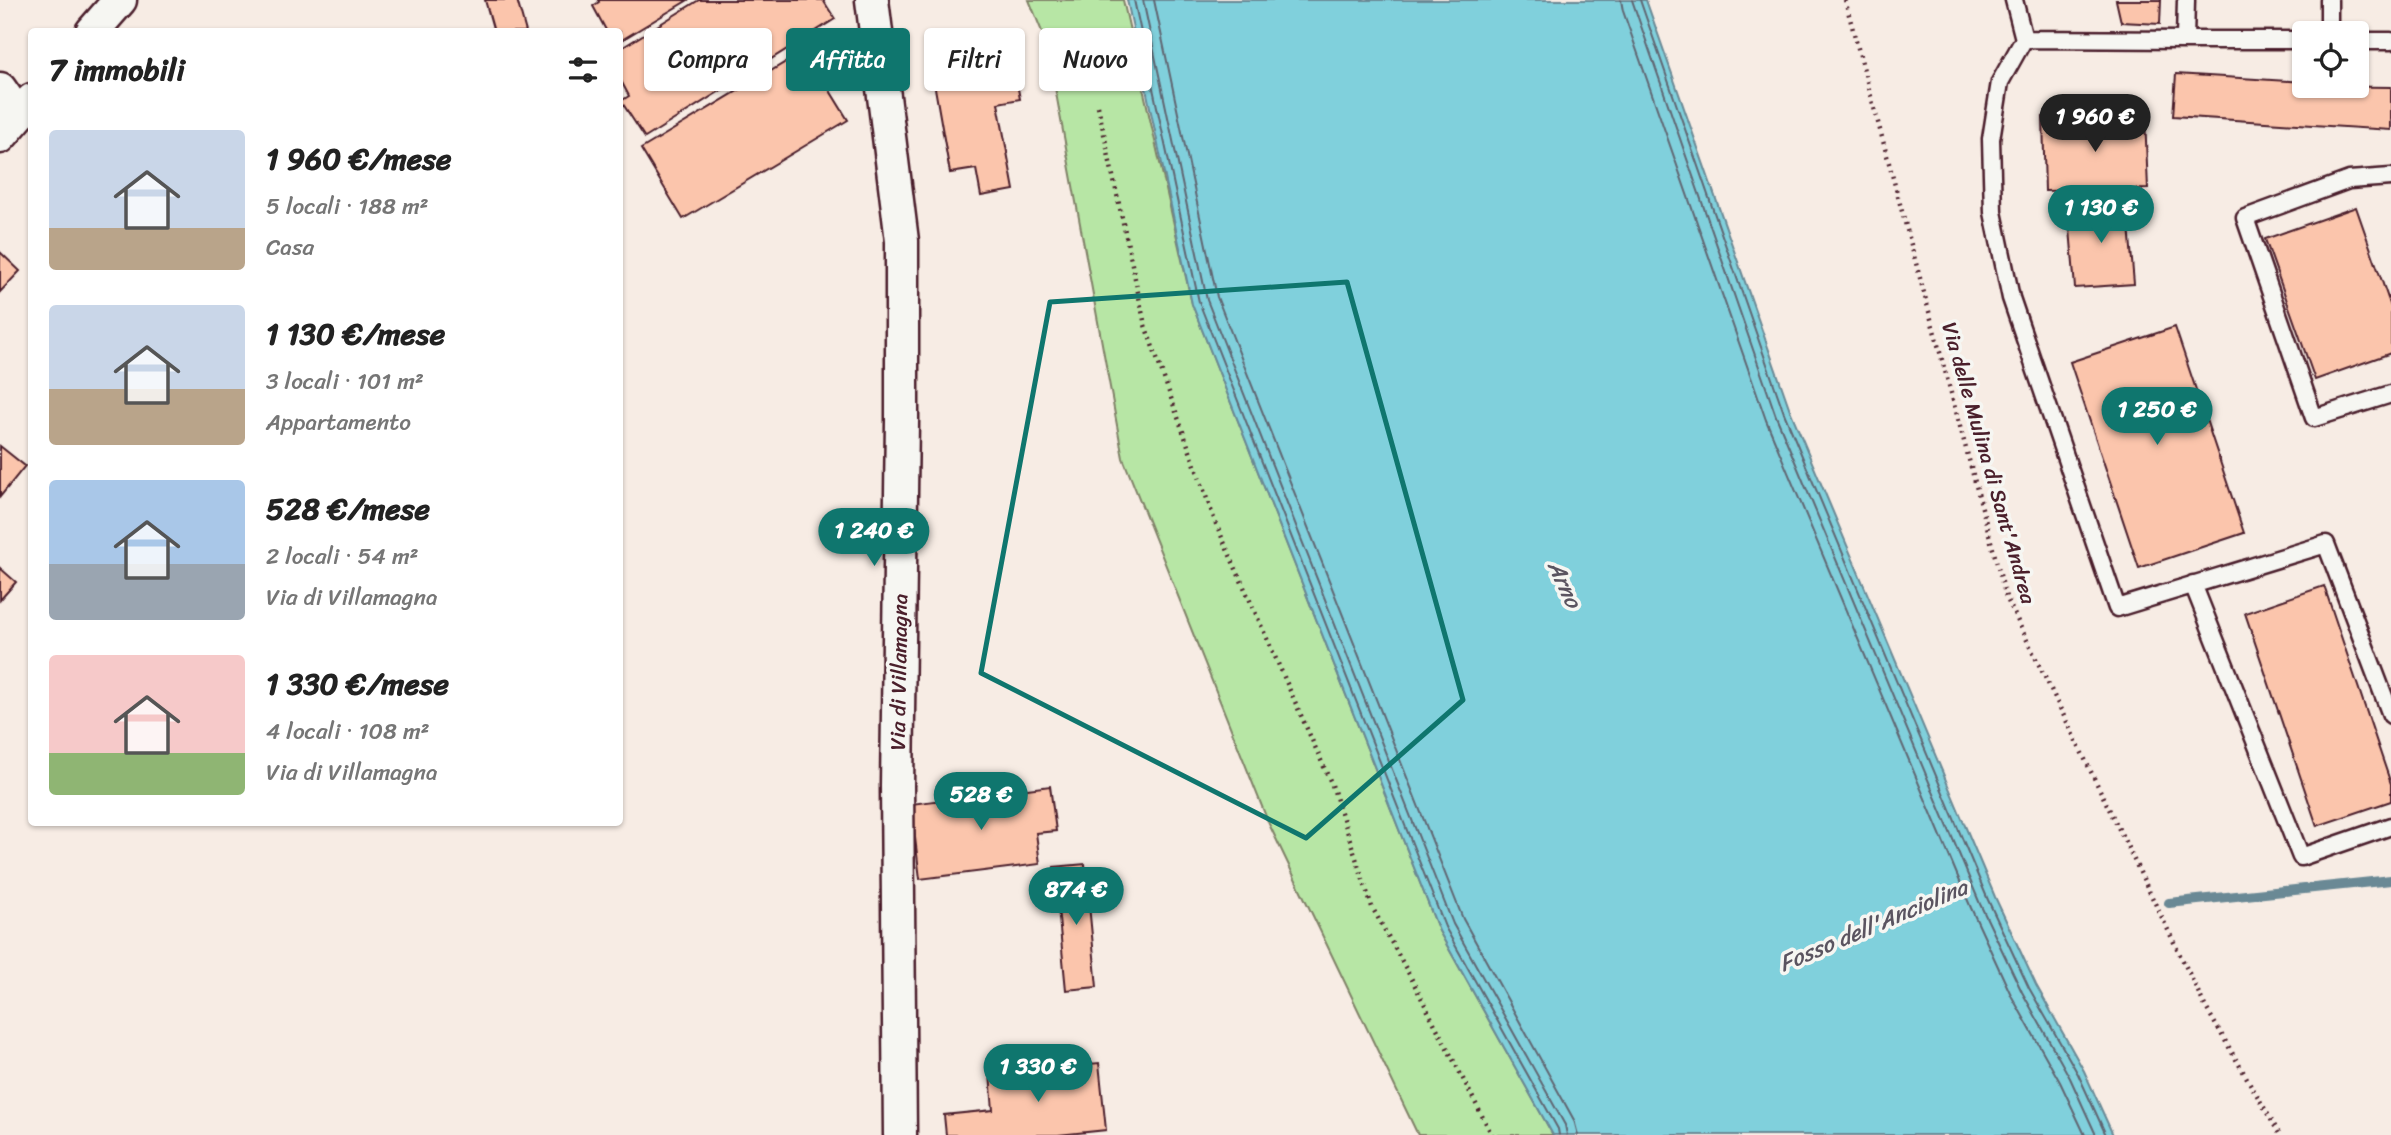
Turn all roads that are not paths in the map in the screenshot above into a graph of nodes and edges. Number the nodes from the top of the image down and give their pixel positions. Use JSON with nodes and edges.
{"nodes":[{"id":1,"x":120,"y":0,"type":"edge"},
{"id":2,"x":872,"y":0,"type":"edge"},
{"id":3,"x":2014,"y":0,"type":"edge"},
{"id":4,"x":2186,"y":0,"type":"edge"},
{"id":5,"x":2329,"y":0,"type":"edge"},
{"id":6,"x":2329,"y":21,"type":"edge"},
{"id":7,"x":96,"y":28,"type":"edge"},
{"id":8,"x":2024,"y":39,"type":"junction"},
{"id":9,"x":2185,"y":40,"type":"junction"},
{"id":10,"x":2292,"y":40,"type":"edge"},
{"id":11,"x":2369,"y":41,"type":"edge"},
{"id":12,"x":2391,"y":41,"type":"edge"},
{"id":13,"x":0,"y":89,"type":"edge"},
{"id":14,"x":17,"y":117,"type":"edge"},
{"id":15,"x":2391,"y":177,"type":"edge"},
{"id":16,"x":2391,"y":394,"type":"edge"},
{"id":17,"x":2193,"y":584,"type":"junction"},
{"id":18,"x":2391,"y":715,"type":"edge"},
{"id":19,"x":2391,"y":826,"type":"edge"},
{"id":20,"x":900,"y":1135,"type":"edge"}],
"edges":[{"from":1,"to":7,"type":"street"},
{"from":2,"to":20,"type":"street","name":"Via di Villamagna"},
{"from":3,"to":8,"type":"lane"},
{"from":4,"to":9,"type":"lane"},
{"from":5,"to":6,"type":"lane"},
{"from":8,"to":9,"type":"lane"},
{"from":8,"to":17,"type":"lane"},
{"from":9,"to":10,"type":"lane"},
{"from":11,"to":12,"type":"lane"},
{"from":13,"to":14,"type":"street"},
{"from":15,"to":16,"type":"lane"},
{"from":17,"to":18,"type":"lane"},
{"from":17,"to":19,"type":"lane"}]}
